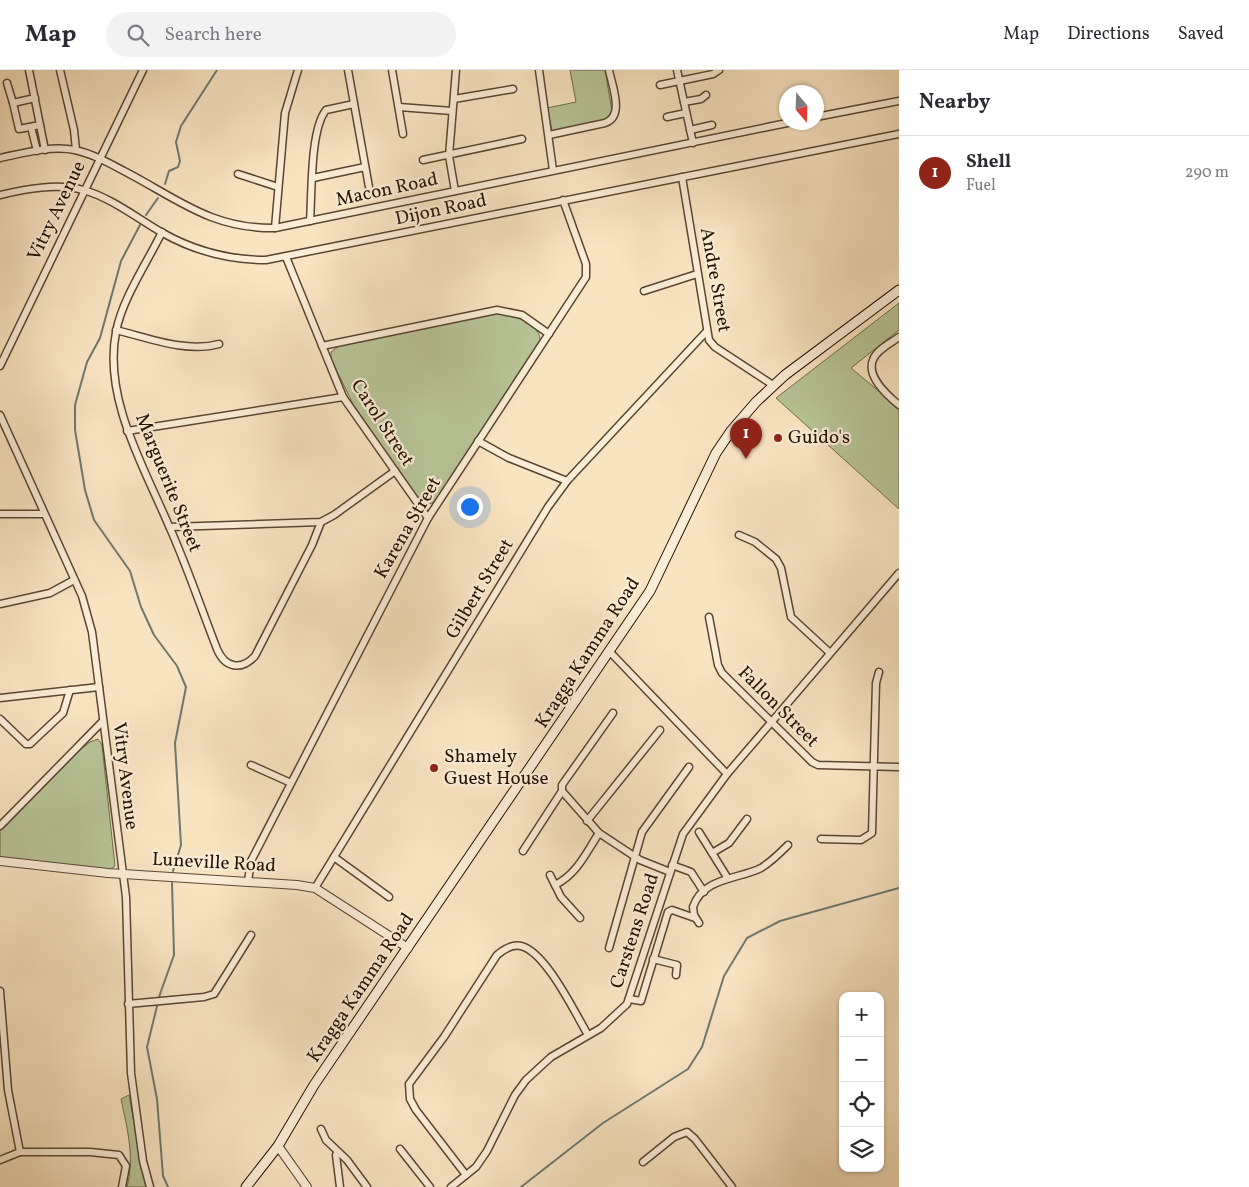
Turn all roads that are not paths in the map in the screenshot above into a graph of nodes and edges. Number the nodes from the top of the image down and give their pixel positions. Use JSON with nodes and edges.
{"nodes":[{"id":1,"x":30,"y":70,"type":"edge"},
{"id":2,"x":60,"y":70,"type":"edge"},
{"id":3,"x":143,"y":70,"type":"edge"},
{"id":4,"x":298,"y":70,"type":"edge"},
{"id":5,"x":348,"y":70,"type":"edge"},
{"id":6,"x":392,"y":70,"type":"edge"},
{"id":7,"x":456,"y":70,"type":"edge"},
{"id":8,"x":540,"y":70,"type":"edge"},
{"id":9,"x":609,"y":70,"type":"edge"},
{"id":10,"x":677,"y":70,"type":"edge"},
{"id":11,"x":719,"y":70,"type":"edge"},
{"id":12,"x":679,"y":81,"type":"junction"},
{"id":13,"x":7,"y":83,"type":"dead end"},
{"id":14,"x":660,"y":85,"type":"dead end"},
{"id":15,"x":513,"y":89,"type":"dead end"},
{"id":16,"x":706,"y":95,"type":"dead end"},
{"id":17,"x":35,"y":98,"type":"junction"},
{"id":18,"x":454,"y":99,"type":"junction"},
{"id":19,"x":899,"y":101,"type":"edge"},
{"id":20,"x":684,"y":102,"type":"junction"},
{"id":21,"x":13,"y":103,"type":"junction"},
{"id":22,"x":354,"y":104,"type":"junction"},
{"id":23,"x":399,"y":107,"type":"junction"},
{"id":24,"x":452,"y":111,"type":"junction"},
{"id":25,"x":686,"y":113,"type":"junction"},
{"id":26,"x":824,"y":116,"type":"edge"},
{"id":27,"x":667,"y":117,"type":"dead end"},
{"id":28,"x":40,"y":125,"type":"junction"},
{"id":29,"x":712,"y":125,"type":"dead end"},
{"id":30,"x":779,"y":125,"type":"edge"},
{"id":31,"x":31,"y":127,"type":"junction"},
{"id":32,"x":690,"y":130,"type":"junction"},
{"id":33,"x":403,"y":134,"type":"dead end"},
{"id":34,"x":899,"y":134,"type":"edge"},
{"id":35,"x":549,"y":135,"type":"junction"},
{"id":36,"x":522,"y":139,"type":"dead end"},
{"id":37,"x":693,"y":143,"type":"junction"},
{"id":38,"x":45,"y":150,"type":"junction"},
{"id":39,"x":76,"y":150,"type":"junction"},
{"id":40,"x":37,"y":151,"type":"junction"},
{"id":41,"x":449,"y":156,"type":"junction"},
{"id":42,"x":0,"y":158,"type":"edge"},
{"id":43,"x":100,"y":158,"type":"junction"},
{"id":44,"x":423,"y":160,"type":"dead end"},
{"id":45,"x":365,"y":167,"type":"junction"},
{"id":46,"x":553,"y":170,"type":"junction"},
{"id":47,"x":238,"y":174,"type":"dead end"},
{"id":48,"x":682,"y":177,"type":"junction"},
{"id":49,"x":313,"y":178,"type":"junction"},
{"id":50,"x":278,"y":187,"type":"junction"},
{"id":51,"x":369,"y":187,"type":"dead end"},
{"id":52,"x":84,"y":190,"type":"junction"},
{"id":53,"x":456,"y":191,"type":"junction"},
{"id":54,"x":0,"y":195,"type":"edge"},
{"id":55,"x":564,"y":200,"type":"junction"},
{"id":56,"x":310,"y":221,"type":"junction"},
{"id":57,"x":275,"y":228,"type":"junction"},
{"id":58,"x":162,"y":232,"type":"junction"},
{"id":59,"x":286,"y":257,"type":"junction"},
{"id":60,"x":697,"y":274,"type":"junction"},
{"id":61,"x":899,"y":290,"type":"edge"},
{"id":62,"x":644,"y":291,"type":"dead end"},
{"id":63,"x":116,"y":330,"type":"junction"},
{"id":64,"x":706,"y":332,"type":"junction"},
{"id":65,"x":549,"y":334,"type":"junction"},
{"id":66,"x":899,"y":337,"type":"edge"},
{"id":67,"x":219,"y":344,"type":"dead end"},
{"id":68,"x":322,"y":346,"type":"junction"},
{"id":69,"x":0,"y":366,"type":"edge"},
{"id":70,"x":773,"y":385,"type":"junction"},
{"id":71,"x":343,"y":397,"type":"junction"},
{"id":72,"x":899,"y":405,"type":"edge"},
{"id":73,"x":0,"y":415,"type":"edge"},
{"id":74,"x":127,"y":431,"type":"junction"},
{"id":75,"x":478,"y":441,"type":"junction"},
{"id":76,"x":395,"y":471,"type":"junction"},
{"id":77,"x":567,"y":481,"type":"junction"},
{"id":78,"x":0,"y":514,"type":"edge"},
{"id":79,"x":44,"y":514,"type":"junction"},
{"id":80,"x":428,"y":518,"type":"junction"},
{"id":81,"x":321,"y":522,"type":"junction"},
{"id":82,"x":170,"y":527,"type":"junction"},
{"id":83,"x":739,"y":535,"type":"dead end"},
{"id":84,"x":899,"y":573,"type":"edge"},
{"id":85,"x":74,"y":580,"type":"junction"},
{"id":86,"x":0,"y":604,"type":"edge"},
{"id":87,"x":709,"y":617,"type":"dead end"},
{"id":88,"x":610,"y":652,"type":"junction"},
{"id":89,"x":830,"y":653,"type":"junction"},
{"id":90,"x":880,"y":672,"type":"dead end"},
{"id":91,"x":99,"y":687,"type":"junction"},
{"id":92,"x":70,"y":690,"type":"junction"},
{"id":93,"x":0,"y":698,"type":"edge"},
{"id":94,"x":613,"y":713,"type":"dead end"},
{"id":95,"x":0,"y":719,"type":"edge"},
{"id":96,"x":103,"y":721,"type":"junction"},
{"id":97,"x":772,"y":722,"type":"junction"},
{"id":98,"x":660,"y":730,"type":"dead end"},
{"id":99,"x":251,"y":765,"type":"dead end"},
{"id":100,"x":688,"y":767,"type":"dead end"},
{"id":101,"x":874,"y":767,"type":"junction"},
{"id":102,"x":899,"y":767,"type":"edge"},
{"id":103,"x":728,"y":774,"type":"junction"},
{"id":104,"x":291,"y":783,"type":"junction"},
{"id":105,"x":562,"y":791,"type":"junction"},
{"id":106,"x":747,"y":818,"type":"dead end"},
{"id":107,"x":587,"y":821,"type":"junction"},
{"id":108,"x":0,"y":826,"type":"edge"},
{"id":109,"x":699,"y":832,"type":"dead end"},
{"id":110,"x":599,"y":833,"type":"junction"},
{"id":111,"x":821,"y":839,"type":"dead end"},
{"id":112,"x":788,"y":845,"type":"dead end"},
{"id":113,"x":523,"y":851,"type":"dead end"},
{"id":114,"x":712,"y":854,"type":"junction"},
{"id":115,"x":334,"y":857,"type":"junction"},
{"id":116,"x":636,"y":857,"type":"junction"},
{"id":117,"x":0,"y":861,"type":"edge"},
{"id":118,"x":671,"y":868,"type":"junction"},
{"id":119,"x":123,"y":874,"type":"junction"},
{"id":120,"x":550,"y":875,"type":"dead end"},
{"id":121,"x":727,"y":877,"type":"junction"},
{"id":122,"x":248,"y":881,"type":"junction"},
{"id":123,"x":555,"y":885,"type":"junction"},
{"id":124,"x":315,"y":888,"type":"junction"},
{"id":125,"x":704,"y":892,"type":"junction"},
{"id":126,"x":389,"y":897,"type":"dead end"},
{"id":127,"x":580,"y":918,"type":"dead end"},
{"id":128,"x":251,"y":935,"type":"dead end"},
{"id":129,"x":408,"y":948,"type":"junction"},
{"id":130,"x":609,"y":948,"type":"dead end"},
{"id":131,"x":653,"y":959,"type":"junction"},
{"id":132,"x":676,"y":975,"type":"dead end"},
{"id":133,"x":0,"y":991,"type":"edge"},
{"id":134,"x":629,"y":999,"type":"junction"},
{"id":135,"x":128,"y":1004,"type":"junction"},
{"id":136,"x":588,"y":1035,"type":"junction"},
{"id":137,"x":321,"y":1129,"type":"dead end"},
{"id":138,"x":278,"y":1146,"type":"junction"},
{"id":139,"x":400,"y":1149,"type":"dead end"},
{"id":140,"x":20,"y":1152,"type":"junction"},
{"id":141,"x":338,"y":1152,"type":"junction"},
{"id":142,"x":0,"y":1160,"type":"edge"},
{"id":143,"x":643,"y":1162,"type":"dead end"},
{"id":144,"x":466,"y":1175,"type":"junction"},
{"id":145,"x":122,"y":1187,"type":"edge"},
{"id":146,"x":150,"y":1187,"type":"edge"},
{"id":147,"x":246,"y":1187,"type":"edge"},
{"id":148,"x":307,"y":1187,"type":"edge"},
{"id":149,"x":340,"y":1187,"type":"edge"},
{"id":150,"x":367,"y":1187,"type":"edge"},
{"id":151,"x":430,"y":1187,"type":"edge"},
{"id":152,"x":451,"y":1187,"type":"edge"},
{"id":153,"x":732,"y":1187,"type":"edge"}],
"edges":[{"from":1,"to":17,"type":"street"},
{"from":2,"to":39,"type":"street"},
{"from":3,"to":43,"type":"street","name":"Vitry Avenue"},
{"from":4,"to":50,"type":"street"},
{"from":5,"to":22,"type":"street"},
{"from":6,"to":23,"type":"street"},
{"from":7,"to":18,"type":"street"},
{"from":8,"to":35,"type":"street"},
{"from":9,"to":35,"type":"street"},
{"from":10,"to":12,"type":"street"},
{"from":11,"to":12,"type":"street"},
{"from":12,"to":14,"type":"street"},
{"from":12,"to":20,"type":"street"},
{"from":13,"to":21,"type":"street"},
{"from":15,"to":18,"type":"street"},
{"from":16,"to":20,"type":"street"},
{"from":17,"to":21,"type":"street"},
{"from":17,"to":28,"type":"street"},
{"from":18,"to":24,"type":"street"},
{"from":19,"to":26,"type":"street"},
{"from":20,"to":25,"type":"street"},
{"from":21,"to":31,"type":"street"},
{"from":22,"to":45,"type":"street"},
{"from":22,"to":49,"type":"street"},
{"from":23,"to":24,"type":"street"},
{"from":23,"to":33,"type":"street"},
{"from":24,"to":41,"type":"street"},
{"from":25,"to":27,"type":"street"},
{"from":25,"to":32,"type":"street"},
{"from":28,"to":31,"type":"street"},
{"from":28,"to":38,"type":"street"},
{"from":29,"to":32,"type":"street"},
{"from":30,"to":37,"type":"street","name":"Macon Road"},
{"from":31,"to":40,"type":"street"},
{"from":32,"to":37,"type":"street"},
{"from":34,"to":48,"type":"street","name":"Dijon Road"},
{"from":35,"to":46,"type":"street"},
{"from":36,"to":41,"type":"street"},
{"from":37,"to":46,"type":"street","name":"Macon Road"},
{"from":38,"to":39,"type":"street","name":"Macon Road"},
{"from":38,"to":40,"type":"street","name":"Macon Road"},
{"from":39,"to":43,"type":"street","name":"Macon Road"},
{"from":40,"to":42,"type":"street","name":"Macon Road"},
{"from":41,"to":44,"type":"street"},
{"from":41,"to":53,"type":"street"},
{"from":43,"to":52,"type":"street","name":"Vitry Avenue"},
{"from":43,"to":57,"type":"street","name":"Macon Road"},
{"from":45,"to":49,"type":"street"},
{"from":45,"to":51,"type":"street"},
{"from":46,"to":53,"type":"street","name":"Macon Road"},
{"from":47,"to":50,"type":"street"},
{"from":48,"to":55,"type":"street","name":"Dijon Road"},
{"from":48,"to":60,"type":"street","name":"Andre Street"},
{"from":49,"to":56,"type":"street"},
{"from":50,"to":57,"type":"street"},
{"from":52,"to":54,"type":"street","name":"Dijon Road"},
{"from":52,"to":58,"type":"street","name":"Dijon Road"},
{"from":52,"to":69,"type":"street","name":"Vitry Avenue"},
{"from":53,"to":56,"type":"street","name":"Macon Road"},
{"from":55,"to":59,"type":"street","name":"Dijon Road"},
{"from":55,"to":65,"type":"street","name":"Karena Street"},
{"from":56,"to":57,"type":"street","name":"Macon Road"},
{"from":58,"to":59,"type":"street","name":"Dijon Road"},
{"from":58,"to":63,"type":"street","name":"Marguerite Street"},
{"from":59,"to":68,"type":"street","name":"Carol Street"},
{"from":60,"to":62,"type":"street"},
{"from":60,"to":64,"type":"street","name":"Andre Street"},
{"from":61,"to":70,"type":"main road","name":"Kragga Kamma Road"},
{"from":63,"to":67,"type":"street"},
{"from":63,"to":74,"type":"street","name":"Marguerite Street"},
{"from":64,"to":70,"type":"street","name":"Andre Street"},
{"from":64,"to":77,"type":"street","name":"Gilbert Street"},
{"from":65,"to":68,"type":"street"},
{"from":65,"to":75,"type":"street","name":"Karena Street"},
{"from":66,"to":72,"type":"street"},
{"from":68,"to":71,"type":"street","name":"Carol Street"},
{"from":70,"to":88,"type":"main road","name":"Kragga Kamma Road"},
{"from":71,"to":74,"type":"street"},
{"from":71,"to":76,"type":"street","name":"Carol Street"},
{"from":73,"to":79,"type":"street","name":"Vitry Avenue"},
{"from":74,"to":82,"type":"street","name":"Marguerite Street"},
{"from":75,"to":77,"type":"street"},
{"from":75,"to":80,"type":"street","name":"Karena Street"},
{"from":76,"to":80,"type":"street","name":"Carol Street"},
{"from":76,"to":81,"type":"street"},
{"from":77,"to":115,"type":"street","name":"Gilbert Street"},
{"from":78,"to":79,"type":"street"},
{"from":79,"to":85,"type":"street","name":"Vitry Avenue"},
{"from":80,"to":104,"type":"street","name":"Karena Street"},
{"from":81,"to":82,"type":"street"},
{"from":81,"to":82,"type":"street","name":"Marguerite Street"},
{"from":83,"to":89,"type":"street"},
{"from":84,"to":89,"type":"street","name":"Carstens Road"},
{"from":85,"to":86,"type":"street"},
{"from":85,"to":91,"type":"street","name":"Vitry Avenue"},
{"from":87,"to":97,"type":"street","name":"Fallon Street"},
{"from":88,"to":103,"type":"street"},
{"from":88,"to":129,"type":"main road","name":"Kragga Kamma Road"},
{"from":89,"to":97,"type":"street","name":"Carstens Road"},
{"from":90,"to":101,"type":"street"},
{"from":91,"to":92,"type":"street"},
{"from":91,"to":96,"type":"street","name":"Vitry Avenue"},
{"from":92,"to":93,"type":"street"},
{"from":92,"to":95,"type":"street"},
{"from":94,"to":105,"type":"street"},
{"from":96,"to":108,"type":"street"},
{"from":96,"to":119,"type":"street","name":"Vitry Avenue"},
{"from":97,"to":101,"type":"street","name":"Fallon Street"},
{"from":97,"to":103,"type":"street","name":"Carstens Road"},
{"from":98,"to":107,"type":"street"},
{"from":99,"to":104,"type":"street"},
{"from":100,"to":116,"type":"street"},
{"from":101,"to":102,"type":"street","name":"Fallon Street"},
{"from":101,"to":111,"type":"street"},
{"from":103,"to":118,"type":"street","name":"Carstens Road"},
{"from":104,"to":122,"type":"street","name":"Karena Street"},
{"from":105,"to":107,"type":"street"},
{"from":105,"to":113,"type":"street"},
{"from":106,"to":114,"type":"street"},
{"from":107,"to":110,"type":"street"},
{"from":109,"to":114,"type":"street"},
{"from":110,"to":116,"type":"street"},
{"from":110,"to":123,"type":"street"},
{"from":112,"to":121,"type":"street"},
{"from":114,"to":121,"type":"street"},
{"from":115,"to":124,"type":"street","name":"Gilbert Street"},
{"from":115,"to":126,"type":"street"},
{"from":116,"to":118,"type":"street"},
{"from":116,"to":130,"type":"street"},
{"from":117,"to":119,"type":"street","name":"Luneville Road"},
{"from":118,"to":125,"type":"street"},
{"from":118,"to":134,"type":"street","name":"Carstens Road"},
{"from":119,"to":122,"type":"street","name":"Luneville Road"},
{"from":119,"to":135,"type":"street","name":"Vitry Avenue"},
{"from":120,"to":123,"type":"street"},
{"from":121,"to":125,"type":"street"},
{"from":122,"to":124,"type":"street","name":"Luneville Road"},
{"from":123,"to":127,"type":"street"},
{"from":124,"to":129,"type":"street","name":"Luneville Road"},
{"from":125,"to":131,"type":"street"},
{"from":128,"to":135,"type":"street"},
{"from":129,"to":138,"type":"main road","name":"Kragga Kamma Road"},
{"from":131,"to":132,"type":"street"},
{"from":131,"to":134,"type":"street"},
{"from":133,"to":140,"type":"street"},
{"from":134,"to":136,"type":"street","name":"Carstens Road"},
{"from":135,"to":146,"type":"street","name":"Vitry Avenue"},
{"from":136,"to":144,"type":"street","name":"Carstens Road"},
{"from":136,"to":144,"type":"street"},
{"from":137,"to":141,"type":"street"},
{"from":138,"to":147,"type":"main road","name":"Kragga Kamma Road"},
{"from":138,"to":148,"type":"street"},
{"from":139,"to":151,"type":"street"},
{"from":140,"to":142,"type":"street"},
{"from":140,"to":145,"type":"street"},
{"from":141,"to":149,"type":"street"},
{"from":141,"to":150,"type":"street"},
{"from":143,"to":153,"type":"street"},
{"from":144,"to":152,"type":"street","name":"Carstens Road"}]}
